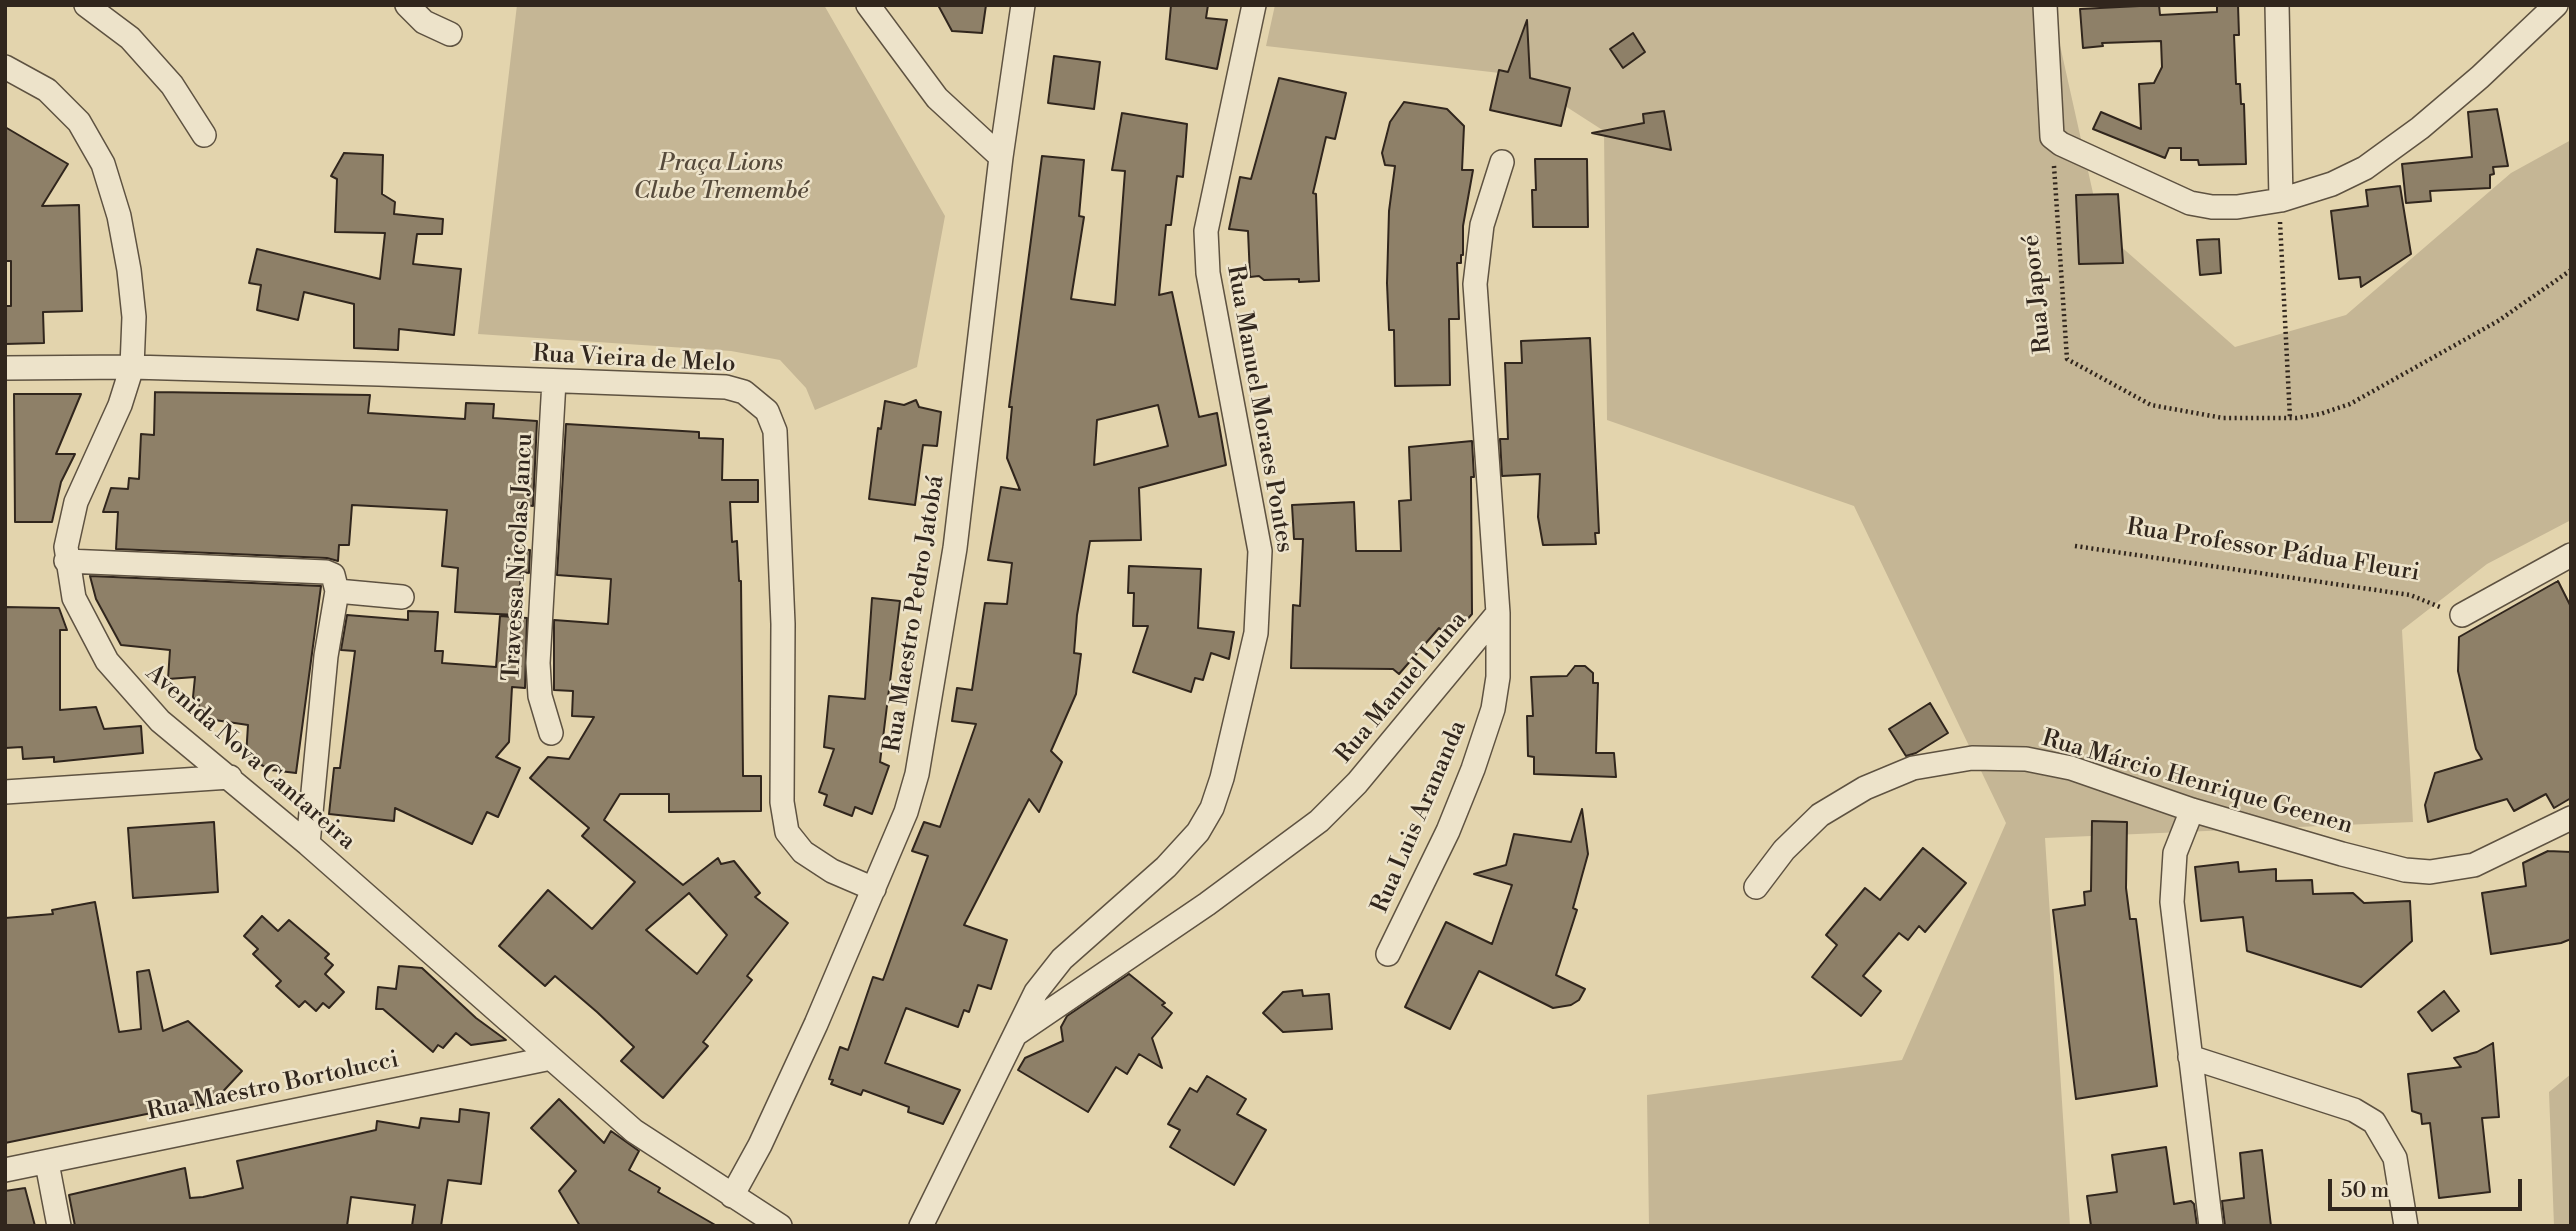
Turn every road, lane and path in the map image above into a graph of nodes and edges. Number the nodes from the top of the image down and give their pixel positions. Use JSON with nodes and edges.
{"nodes":[{"id":1,"x":86,"y":5,"type":"edge"},
{"id":2,"x":407,"y":5,"type":"edge"},
{"id":3,"x":868,"y":5,"type":"edge"},
{"id":4,"x":1023,"y":5,"type":"edge"},
{"id":5,"x":1254,"y":5,"type":"edge"},
{"id":6,"x":2045,"y":5,"type":"edge"},
{"id":7,"x":2277,"y":5,"type":"edge"},
{"id":8,"x":2556,"y":5,"type":"edge"},
{"id":9,"x":450,"y":34,"type":"dead end"},
{"id":10,"x":5,"y":67,"type":"edge"},
{"id":11,"x":204,"y":135,"type":"dead end"},
{"id":12,"x":2052,"y":137,"type":"junction"},
{"id":13,"x":1002,"y":157,"type":"junction"},
{"id":14,"x":1502,"y":162,"type":"dead end"},
{"id":15,"x":2281,"y":200,"type":"junction"},
{"id":16,"x":2571,"y":270,"type":"edge"},
{"id":17,"x":132,"y":367,"type":"junction"},
{"id":18,"x":5,"y":368,"type":"edge"},
{"id":19,"x":554,"y":381,"type":"junction"},
{"id":20,"x":2290,"y":418,"type":"junction"},
{"id":21,"x":2075,"y":546,"type":"dead end"},
{"id":22,"x":2571,"y":555,"type":"edge"},
{"id":23,"x":66,"y":561,"type":"junction"},
{"id":24,"x":337,"y":591,"type":"junction"},
{"id":25,"x":402,"y":597,"type":"dead end"},
{"id":26,"x":1497,"y":614,"type":"junction"},
{"id":27,"x":2462,"y":615,"type":"joint"},
{"id":28,"x":551,"y":733,"type":"dead end"},
{"id":29,"x":230,"y":777,"type":"junction"},
{"id":30,"x":5,"y":792,"type":"edge"},
{"id":31,"x":2193,"y":810,"type":"junction"},
{"id":32,"x":2571,"y":818,"type":"edge"},
{"id":33,"x":308,"y":844,"type":"junction"},
{"id":34,"x":1756,"y":887,"type":"dead end"},
{"id":35,"x":874,"y":889,"type":"junction"},
{"id":36,"x":1388,"y":954,"type":"dead end"},
{"id":37,"x":1011,"y":1038,"type":"junction"},
{"id":38,"x":2190,"y":1057,"type":"junction"},
{"id":39,"x":551,"y":1058,"type":"junction"},
{"id":40,"x":47,"y":1163,"type":"junction"},
{"id":41,"x":5,"y":1170,"type":"edge"},
{"id":42,"x":732,"y":1196,"type":"junction"},
{"id":43,"x":59,"y":1226,"type":"edge"},
{"id":44,"x":780,"y":1226,"type":"edge"},
{"id":45,"x":921,"y":1226,"type":"edge"},
{"id":46,"x":2211,"y":1226,"type":"edge"},
{"id":47,"x":2406,"y":1226,"type":"edge"}],
"edges":[{"from":1,"to":11,"type":"street"},
{"from":2,"to":9,"type":"street"},
{"from":3,"to":13,"type":"street"},
{"from":4,"to":13,"type":"street","name":"Rua Maestro Pedro Jatobá"},
{"from":5,"to":37,"type":"street","name":"Rua Manuel Moraes Pontes"},
{"from":6,"to":12,"type":"street"},
{"from":7,"to":15,"type":"street"},
{"from":8,"to":15,"type":"street"},
{"from":10,"to":17,"type":"street","name":"Avenida Nova Cantareira"},
{"from":12,"to":15,"type":"street"},
{"from":12,"to":20,"type":"path","name":"Rua Japoré"},
{"from":13,"to":35,"type":"street","name":"Rua Maestro Pedro Jatobá"},
{"from":14,"to":26,"type":"street","name":"Rua Manuel Luna"},
{"from":15,"to":20,"type":"path"},
{"from":16,"to":20,"type":"path","name":"Rua Japoré"},
{"from":17,"to":18,"type":"street","name":"Rua Vieira de Melo"},
{"from":17,"to":19,"type":"street","name":"Rua Vieira de Melo"},
{"from":17,"to":23,"type":"street","name":"Avenida Nova Cantareira"},
{"from":19,"to":28,"type":"street","name":"Travessa Nicolas Jancu"},
{"from":19,"to":35,"type":"street","name":"Rua Vieira de Melo"},
{"from":21,"to":27,"type":"path","name":"Rua Professor Pádua Fleuri"},
{"from":22,"to":27,"type":"street"},
{"from":23,"to":24,"type":"street"},
{"from":23,"to":29,"type":"street","name":"Avenida Nova Cantareira"},
{"from":24,"to":25,"type":"street"},
{"from":24,"to":33,"type":"street"},
{"from":26,"to":36,"type":"street","name":"Rua Luis Arananda"},
{"from":26,"to":37,"type":"street","name":"Rua Manuel Luna"},
{"from":29,"to":30,"type":"street"},
{"from":29,"to":33,"type":"street","name":"Avenida Nova Cantareira"},
{"from":31,"to":32,"type":"street","name":"Rua Márcio Henrique Geenen"},
{"from":31,"to":34,"type":"street","name":"Rua Márcio Henrique Geenen"},
{"from":31,"to":38,"type":"street"},
{"from":33,"to":39,"type":"street","name":"Avenida Nova Cantareira"},
{"from":35,"to":42,"type":"street","name":"Rua Maestro Pedro Jatobá"},
{"from":37,"to":45,"type":"street","name":"Rua Manuel Moraes Pontes"},
{"from":38,"to":46,"type":"street"},
{"from":38,"to":47,"type":"street"},
{"from":39,"to":40,"type":"street","name":"Rua Maestro Bortolucci"},
{"from":39,"to":42,"type":"street","name":"Avenida Nova Cantareira"},
{"from":40,"to":41,"type":"street","name":"Rua Maestro Bortolucci"},
{"from":40,"to":43,"type":"street"},
{"from":42,"to":44,"type":"street","name":"Avenida Nova Cantareira"}]}
